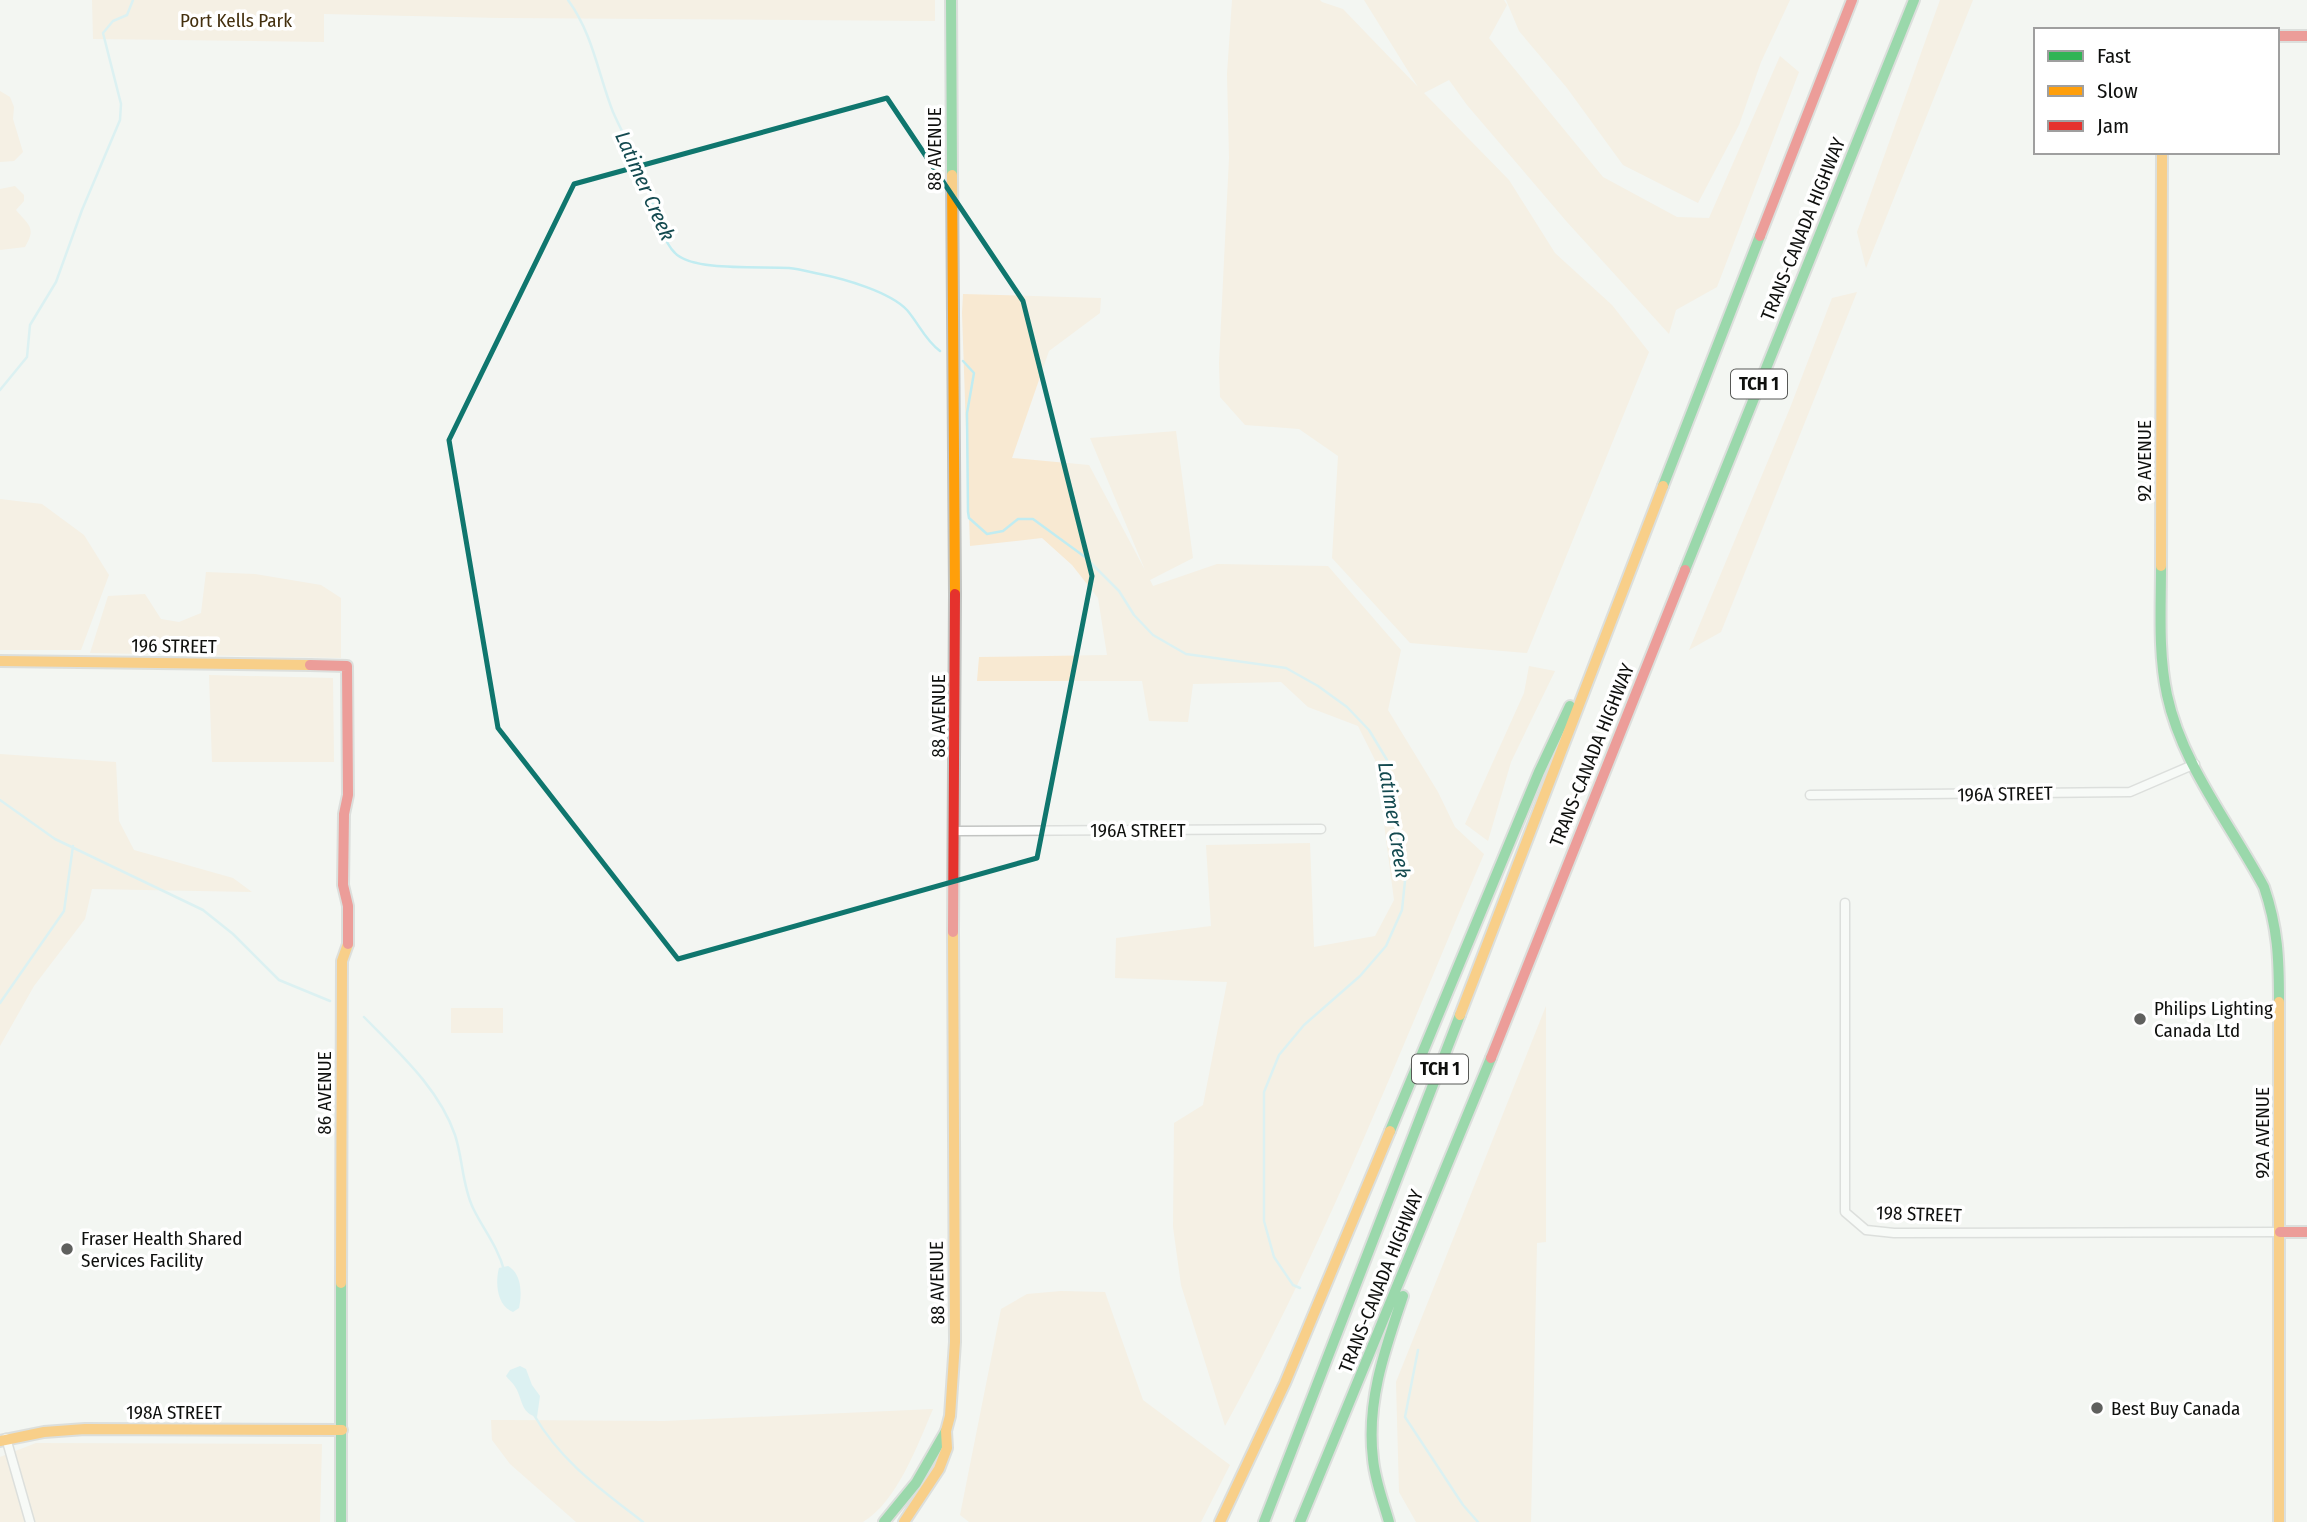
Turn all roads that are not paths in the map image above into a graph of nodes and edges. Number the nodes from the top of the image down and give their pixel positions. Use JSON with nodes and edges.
{"nodes":[{"id":1,"x":951,"y":0,"type":"edge"},
{"id":2,"x":1852,"y":0,"type":"edge"},
{"id":3,"x":1914,"y":0,"type":"edge"},
{"id":4,"x":2279,"y":36,"type":"edge"},
{"id":5,"x":2307,"y":36,"type":"edge"},
{"id":6,"x":2162,"y":154,"type":"edge"},
{"id":7,"x":1612,"y":616,"type":"junction"},
{"id":8,"x":0,"y":661,"type":"edge"},
{"id":9,"x":347,"y":666,"type":"joint"},
{"id":10,"x":2194,"y":764,"type":"junction"},
{"id":11,"x":1810,"y":795,"type":"dead end"},
{"id":12,"x":1321,"y":829,"type":"dead end"},
{"id":13,"x":955,"y":831,"type":"junction"},
{"id":14,"x":1845,"y":902,"type":"dead end"},
{"id":15,"x":1450,"y":1159,"type":"junction"},
{"id":16,"x":2280,"y":1232,"type":"junction"},
{"id":17,"x":2307,"y":1232,"type":"edge"},
{"id":18,"x":342,"y":1430,"type":"junction"},
{"id":19,"x":946,"y":1431,"type":"junction"},
{"id":20,"x":3,"y":1440,"type":"edge"},
{"id":21,"x":30,"y":1522,"type":"edge"},
{"id":22,"x":341,"y":1522,"type":"edge"},
{"id":23,"x":884,"y":1522,"type":"edge"},
{"id":24,"x":904,"y":1522,"type":"edge"},
{"id":25,"x":1220,"y":1522,"type":"edge"},
{"id":26,"x":1264,"y":1522,"type":"edge"},
{"id":27,"x":1300,"y":1522,"type":"edge"},
{"id":28,"x":1390,"y":1522,"type":"edge"},
{"id":29,"x":2279,"y":1522,"type":"edge"}],
"edges":[{"from":1,"to":13,"type":"main road","name":"88 AVENUE"},
{"from":2,"to":7,"type":"main road","name":"TRANS-CANADA HIGHWAY","number":"TCH 1"},
{"from":3,"to":15,"type":"main road","name":"TRANS-CANADA HIGHWAY","number":"TCH 1"},
{"from":4,"to":5,"type":"main road"},
{"from":6,"to":10,"type":"main road","name":"92 AVENUE"},
{"from":7,"to":25,"type":"main road"},
{"from":7,"to":26,"type":"main road","name":"TRANS-CANADA HIGHWAY","number":"TCH 1"},
{"from":8,"to":9,"type":"main road","name":"196 STREET"},
{"from":9,"to":18,"type":"main road","name":"86 AVENUE"},
{"from":10,"to":11,"type":"street","name":"196A STREET"},
{"from":10,"to":16,"type":"main road","name":"92A AVENUE"},
{"from":12,"to":13,"type":"street","name":"196A STREET"},
{"from":13,"to":19,"type":"main road","name":"88 AVENUE"},
{"from":14,"to":16,"type":"street","name":"198 STREET"},
{"from":15,"to":27,"type":"main road","name":"TRANS-CANADA HIGHWAY","number":"TCH 1"},
{"from":15,"to":28,"type":"main road"},
{"from":16,"to":17,"type":"main road","name":"198 STREET"},
{"from":16,"to":29,"type":"main road","name":"92A AVENUE"},
{"from":18,"to":20,"type":"main road","name":"198A STREET"},
{"from":18,"to":22,"type":"main road","name":"86 AVENUE"},
{"from":19,"to":23,"type":"main road"},
{"from":19,"to":24,"type":"main road","name":"88 AVENUE"},
{"from":20,"to":21,"type":"street"}]}
